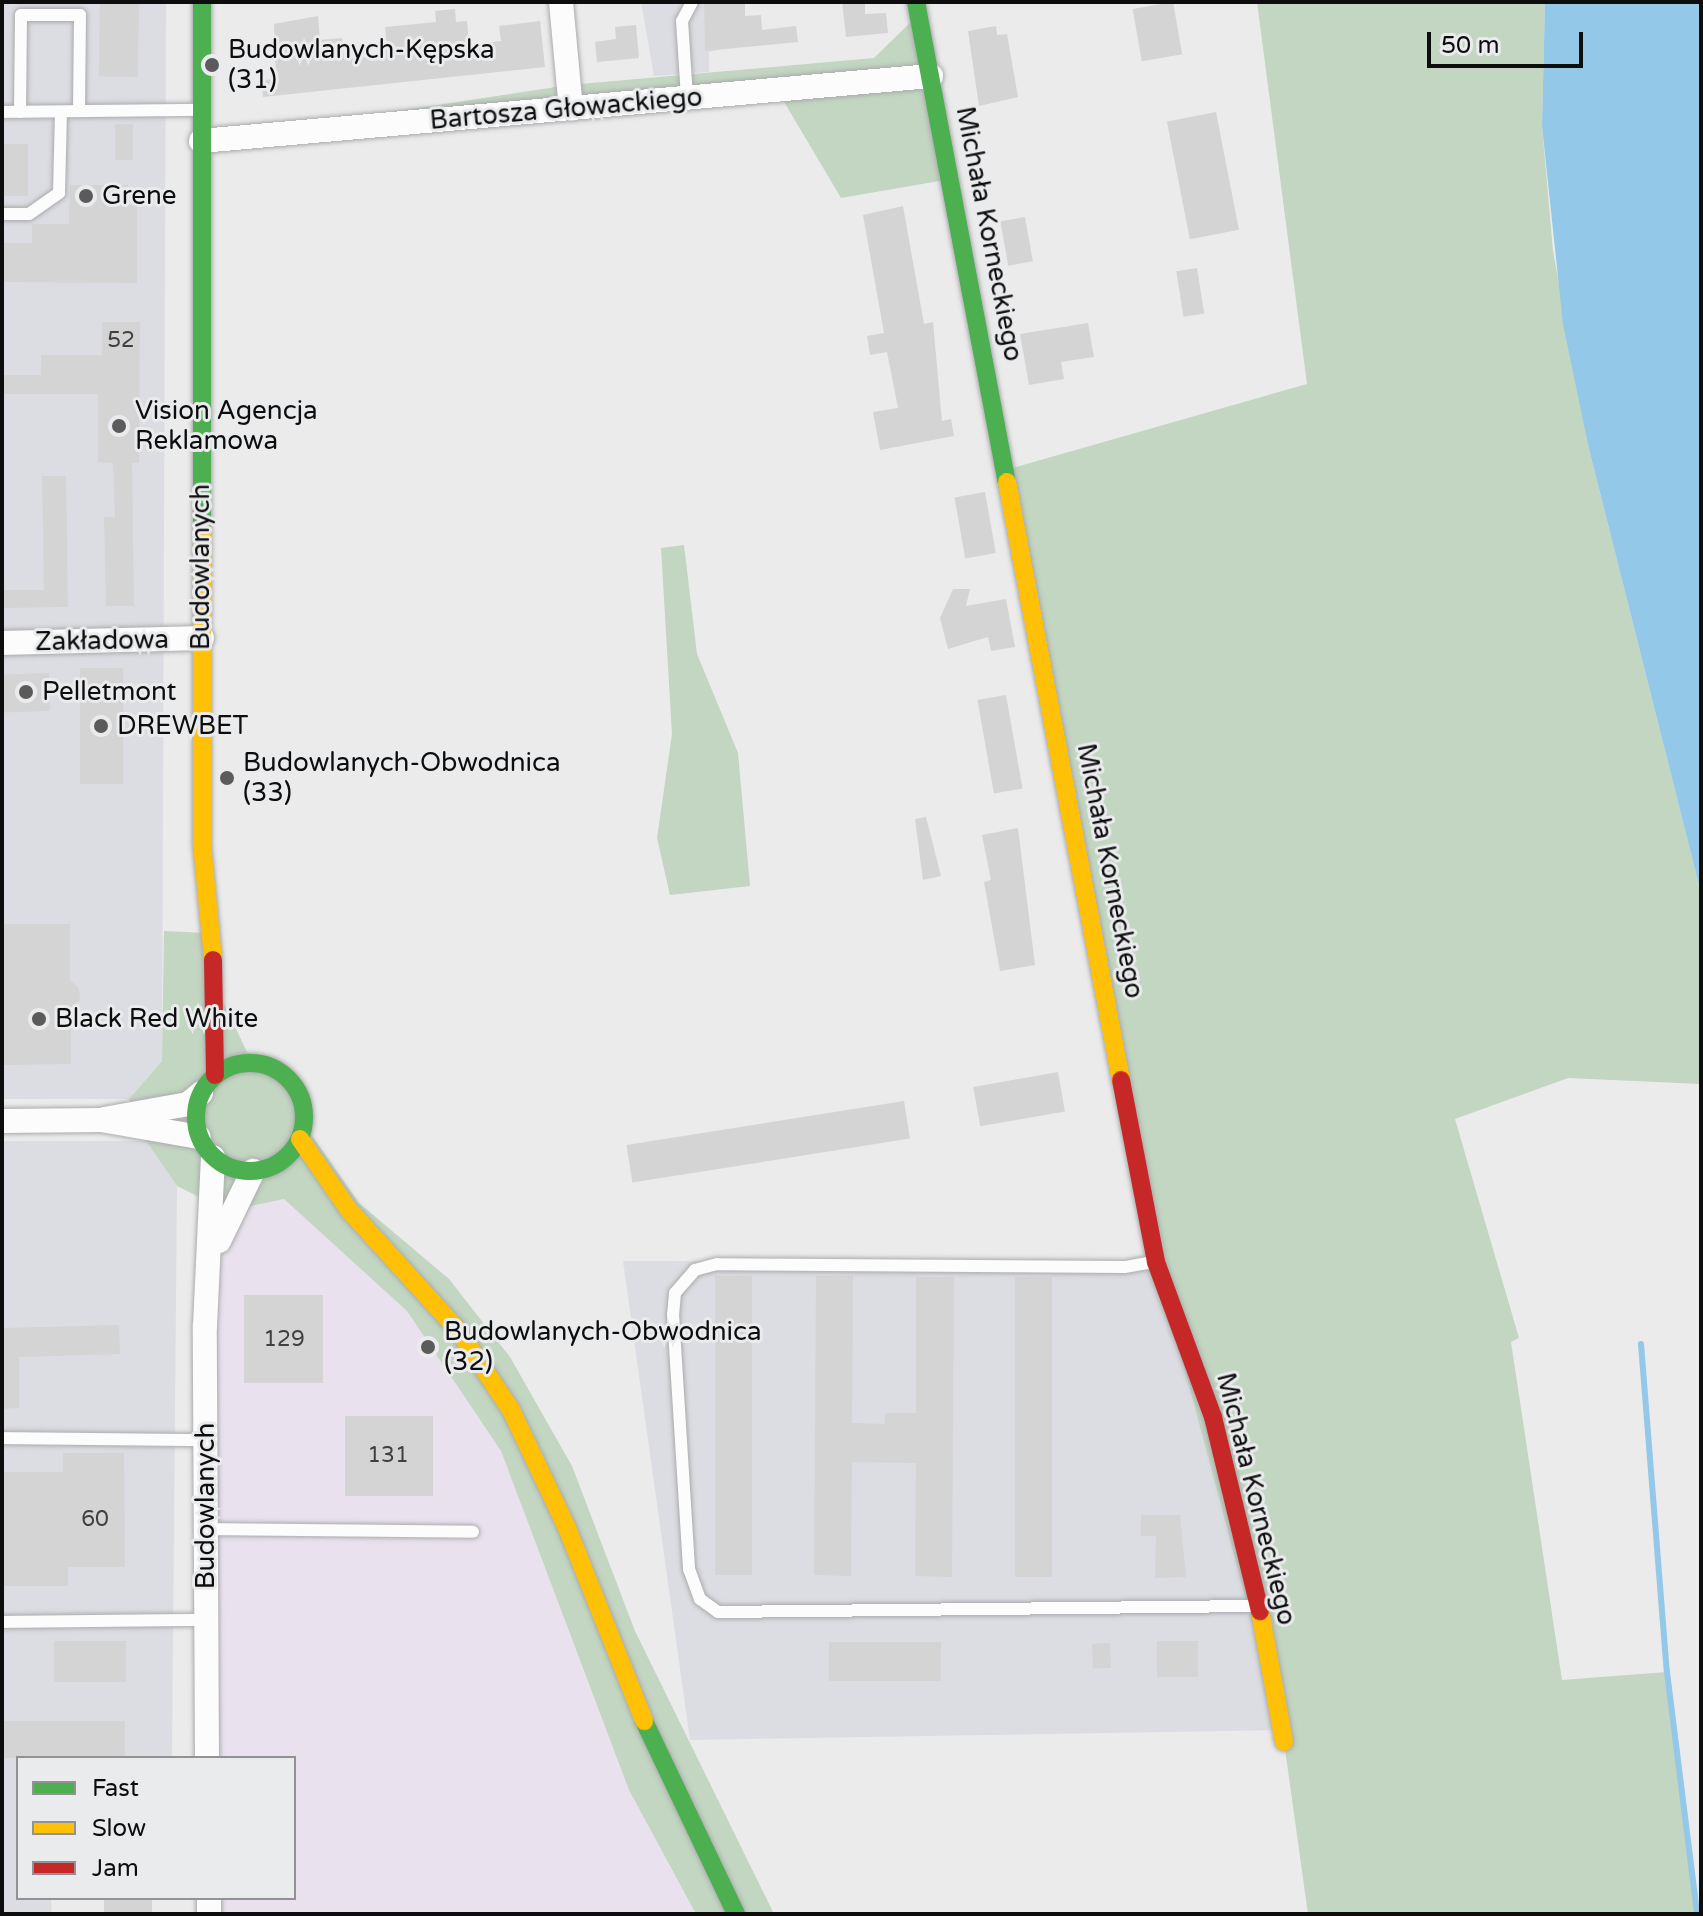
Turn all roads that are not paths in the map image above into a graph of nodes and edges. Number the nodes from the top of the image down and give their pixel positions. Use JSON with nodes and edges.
{"nodes":[{"id":1,"x":202,"y":2,"type":"edge"},
{"id":2,"x":561,"y":2,"type":"edge"},
{"id":3,"x":692,"y":2,"type":"edge"},
{"id":4,"x":916,"y":2,"type":"edge"},
{"id":5,"x":931,"y":76,"type":"junction"},
{"id":6,"x":687,"y":98,"type":"junction"},
{"id":7,"x":571,"y":109,"type":"junction"},
{"id":8,"x":201,"y":110,"type":"junction"},
{"id":9,"x":79,"y":111,"type":"junction"},
{"id":10,"x":2,"y":112,"type":"edge"},
{"id":11,"x":20,"y":112,"type":"junction"},
{"id":12,"x":61,"y":112,"type":"junction"},
{"id":13,"x":201,"y":141,"type":"junction"},
{"id":14,"x":2,"y":214,"type":"edge"},
{"id":15,"x":202,"y":638,"type":"junction"},
{"id":16,"x":2,"y":643,"type":"edge"},
{"id":17,"x":216,"y":987,"type":"junction"},
{"id":18,"x":233,"y":1023,"type":"dead end"},
{"id":19,"x":243,"y":1043,"type":"dead end"},
{"id":20,"x":263,"y":1064,"type":"junction"},
{"id":21,"x":208,"y":1084,"type":"junction"},
{"id":22,"x":101,"y":1120,"type":"junction"},
{"id":23,"x":2,"y":1121,"type":"edge"},
{"id":24,"x":300,"y":1139,"type":"junction"},
{"id":25,"x":206,"y":1147,"type":"junction"},
{"id":26,"x":260,"y":1170,"type":"junction"},
{"id":27,"x":349,"y":1210,"type":"junction"},
{"id":28,"x":213,"y":1255,"type":"junction"},
{"id":29,"x":1156,"y":1262,"type":"junction"},
{"id":30,"x":2,"y":1438,"type":"edge"},
{"id":31,"x":206,"y":1440,"type":"junction"},
{"id":32,"x":206,"y":1529,"type":"junction"},
{"id":33,"x":473,"y":1532,"type":"dead end"},
{"id":34,"x":1259,"y":1605,"type":"junction"},
{"id":35,"x":206,"y":1620,"type":"junction"},
{"id":36,"x":2,"y":1622,"type":"edge"},
{"id":37,"x":1284,"y":1742,"type":"dead end"},
{"id":38,"x":207,"y":1756,"type":"edge"},
{"id":39,"x":736,"y":1914,"type":"edge"}],
"edges":[{"from":1,"to":8,"type":"main road","name":"Budowlanych"},
{"from":2,"to":7,"type":"street"},
{"from":3,"to":6,"type":"lane"},
{"from":4,"to":5,"type":"main road","name":"Michała Korneckiego"},
{"from":5,"to":6,"type":"street","name":"Bartosza Głowackiego"},
{"from":5,"to":29,"type":"main road","name":"Michała Korneckiego"},
{"from":6,"to":7,"type":"street","name":"Bartosza Głowackiego"},
{"from":7,"to":13,"type":"street","name":"Bartosza Głowackiego"},
{"from":8,"to":9,"type":"lane"},
{"from":8,"to":13,"type":"main road","name":"Budowlanych"},
{"from":9,"to":11,"type":"lane"},
{"from":9,"to":12,"type":"lane"},
{"from":10,"to":11,"type":"lane"},
{"from":11,"to":12,"type":"lane"},
{"from":12,"to":14,"type":"lane"},
{"from":13,"to":15,"type":"main road","name":"Budowlanych"},
{"from":15,"to":16,"type":"street","name":"Zakładowa"},
{"from":15,"to":17,"type":"main road","name":"Budowlanych"},
{"from":17,"to":18,"type":"main road","name":"Budowlanych"},
{"from":17,"to":21,"type":"main road","name":"Budowlanych"},
{"from":19,"to":20,"type":"main road"},
{"from":20,"to":21,"type":"main road"},
{"from":20,"to":24,"type":"main road"},
{"from":21,"to":22,"type":"street"},
{"from":21,"to":25,"type":"main road"},
{"from":22,"to":23,"type":"street"},
{"from":22,"to":25,"type":"street"},
{"from":24,"to":26,"type":"main road"},
{"from":24,"to":27,"type":"main road"},
{"from":25,"to":26,"type":"main road"},
{"from":25,"to":28,"type":"street","name":"Budowlanych"},
{"from":26,"to":27,"type":"main road"},
{"from":26,"to":28,"type":"street","name":"Budowlanych"},
{"from":27,"to":39,"type":"main road"},
{"from":28,"to":31,"type":"street","name":"Budowlanych"},
{"from":29,"to":34,"type":"main road","name":"Michała Korneckiego"},
{"from":29,"to":34,"type":"lane"},
{"from":30,"to":31,"type":"lane"},
{"from":31,"to":32,"type":"street","name":"Budowlanych"},
{"from":32,"to":33,"type":"lane"},
{"from":32,"to":35,"type":"street","name":"Budowlanych"},
{"from":34,"to":37,"type":"main road","name":"Michała Korneckiego"},
{"from":35,"to":36,"type":"lane"},
{"from":35,"to":38,"type":"street","name":"Budowlanych"}]}
